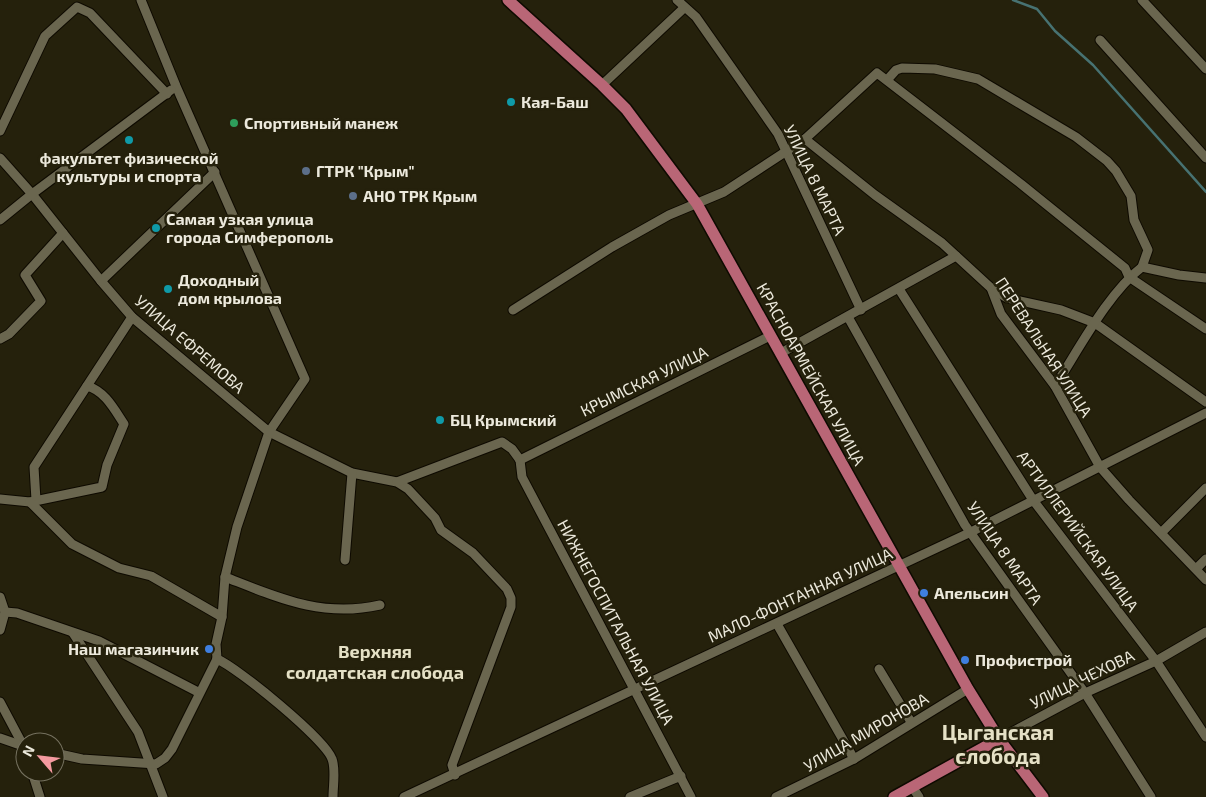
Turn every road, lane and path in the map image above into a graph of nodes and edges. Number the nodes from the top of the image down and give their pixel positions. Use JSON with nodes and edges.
{"nodes":[{"id":1,"x":141,"y":0,"type":"edge"},
{"id":2,"x":508,"y":0,"type":"edge"},
{"id":3,"x":677,"y":0,"type":"edge"},
{"id":4,"x":1142,"y":0,"type":"edge"},
{"id":5,"x":684,"y":8,"type":"junction"},
{"id":6,"x":1100,"y":40,"type":"dead end"},
{"id":7,"x":1206,"y":69,"type":"edge"},
{"id":8,"x":888,"y":80,"type":"junction"},
{"id":9,"x":602,"y":85,"type":"junction"},
{"id":10,"x":176,"y":86,"type":"junction"},
{"id":11,"x":167,"y":94,"type":"junction"},
{"id":12,"x":0,"y":131,"type":"edge"},
{"id":13,"x":805,"y":139,"type":"junction"},
{"id":14,"x":784,"y":151,"type":"junction"},
{"id":15,"x":0,"y":158,"type":"edge"},
{"id":16,"x":1206,"y":158,"type":"edge"},
{"id":17,"x":215,"y":172,"type":"junction"},
{"id":18,"x":32,"y":194,"type":"junction"},
{"id":19,"x":697,"y":204,"type":"junction"},
{"id":20,"x":0,"y":220,"type":"edge"},
{"id":21,"x":63,"y":234,"type":"junction"},
{"id":22,"x":956,"y":256,"type":"junction"},
{"id":23,"x":1142,"y":267,"type":"junction"},
{"id":24,"x":1130,"y":277,"type":"junction"},
{"id":25,"x":1206,"y":278,"type":"edge"},
{"id":26,"x":101,"y":281,"type":"junction"},
{"id":27,"x":899,"y":288,"type":"junction"},
{"id":28,"x":992,"y":288,"type":"junction"},
{"id":29,"x":513,"y":310,"type":"dead end"},
{"id":30,"x":861,"y":310,"type":"junction"},
{"id":31,"x":132,"y":317,"type":"junction"},
{"id":32,"x":848,"y":317,"type":"junction"},
{"id":33,"x":1095,"y":323,"type":"junction"},
{"id":34,"x":1206,"y":329,"type":"edge"},
{"id":35,"x":770,"y":336,"type":"junction"},
{"id":36,"x":0,"y":339,"type":"edge"},
{"id":37,"x":781,"y":353,"type":"junction"},
{"id":38,"x":87,"y":386,"type":"junction"},
{"id":39,"x":1055,"y":386,"type":"junction"},
{"id":40,"x":1206,"y":402,"type":"edge"},
{"id":41,"x":1206,"y":413,"type":"edge"},
{"id":42,"x":269,"y":432,"type":"junction"},
{"id":43,"x":520,"y":460,"type":"junction"},
{"id":44,"x":1100,"y":467,"type":"junction"},
{"id":45,"x":352,"y":473,"type":"junction"},
{"id":46,"x":397,"y":482,"type":"junction"},
{"id":47,"x":1206,"y":488,"type":"edge"},
{"id":48,"x":0,"y":499,"type":"edge"},
{"id":49,"x":1033,"y":500,"type":"junction"},
{"id":50,"x":33,"y":501,"type":"junction"},
{"id":51,"x":971,"y":532,"type":"junction"},
{"id":52,"x":1162,"y":532,"type":"junction"},
{"id":53,"x":1206,"y":559,"type":"edge"},
{"id":54,"x":344,"y":560,"type":"dead end"},
{"id":55,"x":901,"y":565,"type":"junction"},
{"id":56,"x":1197,"y":568,"type":"junction"},
{"id":57,"x":225,"y":577,"type":"junction"},
{"id":58,"x":1206,"y":580,"type":"edge"},
{"id":59,"x":0,"y":597,"type":"edge"},
{"id":60,"x":380,"y":604,"type":"dead end"},
{"id":61,"x":5,"y":612,"type":"junction"},
{"id":62,"x":222,"y":616,"type":"junction"},
{"id":63,"x":777,"y":624,"type":"junction"},
{"id":64,"x":1,"y":627,"type":"edge"},
{"id":65,"x":1206,"y":632,"type":"edge"},
{"id":66,"x":72,"y":633,"type":"junction"},
{"id":67,"x":217,"y":659,"type":"junction"},
{"id":68,"x":1156,"y":661,"type":"junction"},
{"id":69,"x":879,"y":669,"type":"dead end"},
{"id":70,"x":968,"y":689,"type":"junction"},
{"id":71,"x":635,"y":690,"type":"junction"},
{"id":72,"x":198,"y":692,"type":"junction"},
{"id":73,"x":1085,"y":693,"type":"junction"},
{"id":74,"x":0,"y":702,"type":"edge"},
{"id":75,"x":911,"y":722,"type":"junction"},
{"id":76,"x":17,"y":732,"type":"edge"},
{"id":77,"x":1206,"y":737,"type":"edge"},
{"id":78,"x":0,"y":738,"type":"edge"},
{"id":79,"x":999,"y":739,"type":"junction"},
{"id":80,"x":15,"y":743,"type":"edge"},
{"id":81,"x":65,"y":755,"type":"edge"},
{"id":82,"x":854,"y":758,"type":"junction"},
{"id":83,"x":150,"y":765,"type":"junction"},
{"id":84,"x":454,"y":775,"type":"junction"},
{"id":85,"x":681,"y":776,"type":"junction"},
{"id":86,"x":35,"y":782,"type":"edge"},
{"id":87,"x":916,"y":793,"type":"edge"},
{"id":88,"x":40,"y":797,"type":"edge"},
{"id":89,"x":164,"y":797,"type":"edge"},
{"id":90,"x":334,"y":797,"type":"edge"},
{"id":91,"x":404,"y":797,"type":"edge"},
{"id":92,"x":630,"y":797,"type":"edge"},
{"id":93,"x":691,"y":797,"type":"edge"},
{"id":94,"x":776,"y":797,"type":"edge"},
{"id":95,"x":894,"y":797,"type":"edge"},
{"id":96,"x":1043,"y":797,"type":"edge"},
{"id":97,"x":1151,"y":797,"type":"edge"}],
"edges":[{"from":1,"to":10,"type":"street"},
{"from":2,"to":9,"type":"main road","name":"КРАСНОАРМЕЙСКАЯ УЛИЦА"},
{"from":3,"to":5,"type":"street","name":"УЛИЦА 8 МАРТА"},
{"from":4,"to":7,"type":"street"},
{"from":5,"to":9,"type":"street"},
{"from":5,"to":14,"type":"street","name":"УЛИЦА 8 МАРТА"},
{"from":6,"to":16,"type":"street"},
{"from":8,"to":13,"type":"street"},
{"from":8,"to":23,"type":"street"},
{"from":8,"to":24,"type":"street"},
{"from":9,"to":19,"type":"main road","name":"КРАСНОАРМЕЙСКАЯ УЛИЦА"},
{"from":10,"to":11,"type":"street"},
{"from":10,"to":17,"type":"street"},
{"from":11,"to":12,"type":"street"},
{"from":11,"to":18,"type":"street"},
{"from":13,"to":14,"type":"street"},
{"from":13,"to":22,"type":"street","name":"ПЕРЕВАЛЬНАЯ УЛИЦА"},
{"from":14,"to":19,"type":"street"},
{"from":14,"to":30,"type":"street","name":"УЛИЦА 8 МАРТА"},
{"from":15,"to":18,"type":"street","name":"УЛИЦА ЕФРЕМОВА"},
{"from":17,"to":26,"type":"street"},
{"from":17,"to":42,"type":"street"},
{"from":18,"to":20,"type":"street"},
{"from":18,"to":21,"type":"street","name":"УЛИЦА ЕФРЕМОВА"},
{"from":19,"to":29,"type":"street"},
{"from":19,"to":35,"type":"main road","name":"КРАСНОАРМЕЙСКАЯ УЛИЦА"},
{"from":21,"to":26,"type":"street","name":"УЛИЦА ЕФРЕМОВА"},
{"from":21,"to":36,"type":"street"},
{"from":22,"to":27,"type":"street"},
{"from":22,"to":28,"type":"street","name":"ПЕРЕВАЛЬНАЯ УЛИЦА"},
{"from":23,"to":24,"type":"street"},
{"from":23,"to":25,"type":"street"},
{"from":24,"to":33,"type":"street"},
{"from":24,"to":34,"type":"street"},
{"from":26,"to":31,"type":"street","name":"УЛИЦА ЕФРЕМОВА"},
{"from":27,"to":30,"type":"street"},
{"from":27,"to":49,"type":"street","name":"АРТИЛЛЕРИЙСКАЯ УЛИЦА"},
{"from":28,"to":33,"type":"street"},
{"from":28,"to":39,"type":"street","name":"ПЕРЕВАЛЬНАЯ УЛИЦА"},
{"from":30,"to":32,"type":"street"},
{"from":31,"to":38,"type":"street"},
{"from":31,"to":42,"type":"street","name":"УЛИЦА ЕФРЕМОВА"},
{"from":32,"to":37,"type":"street"},
{"from":32,"to":51,"type":"street","name":"УЛИЦА 8 МАРТА"},
{"from":33,"to":39,"type":"street"},
{"from":33,"to":40,"type":"street"},
{"from":35,"to":37,"type":"main road","name":"КРАСНОАРМЕЙСКАЯ УЛИЦА"},
{"from":35,"to":43,"type":"street","name":"КРЫМСКАЯ УЛИЦА"},
{"from":37,"to":55,"type":"main road","name":"КРАСНОАРМЕЙСКАЯ УЛИЦА"},
{"from":38,"to":50,"type":"street"},
{"from":38,"to":50,"type":"street"},
{"from":39,"to":44,"type":"street","name":"ПЕРЕВАЛЬНАЯ УЛИЦА"},
{"from":41,"to":44,"type":"street","name":"МАЛО-ФОНТАННАЯ УЛИЦА"},
{"from":42,"to":45,"type":"street","name":"УЛИЦА ЕФРЕМОВА"},
{"from":42,"to":57,"type":"street"},
{"from":43,"to":46,"type":"street"},
{"from":43,"to":71,"type":"street","name":"НИЖНЕГОСПИТАЛЬНАЯ УЛИЦА"},
{"from":44,"to":49,"type":"street","name":"МАЛО-ФОНТАННАЯ УЛИЦА"},
{"from":44,"to":52,"type":"street","name":"ПЕРЕВАЛЬНАЯ УЛИЦА"},
{"from":45,"to":46,"type":"street","name":"УЛИЦА ЕФРЕМОВА"},
{"from":45,"to":54,"type":"street"},
{"from":46,"to":84,"type":"street"},
{"from":47,"to":52,"type":"street"},
{"from":48,"to":50,"type":"street"},
{"from":49,"to":51,"type":"street","name":"МАЛО-ФОНТАННАЯ УЛИЦА"},
{"from":49,"to":68,"type":"street","name":"АРТИЛЛЕРИЙСКАЯ УЛИЦА"},
{"from":50,"to":62,"type":"street"},
{"from":51,"to":55,"type":"street","name":"МАЛО-ФОНТАННАЯ УЛИЦА"},
{"from":51,"to":73,"type":"street","name":"УЛИЦА 8 МАРТА"},
{"from":52,"to":56,"type":"street","name":"ПЕРЕВАЛЬНАЯ УЛИЦА"},
{"from":53,"to":56,"type":"street"},
{"from":55,"to":63,"type":"street","name":"МАЛО-ФОНТАННАЯ УЛИЦА"},
{"from":55,"to":70,"type":"main road","name":"КРАСНОАРМЕЙСКАЯ УЛИЦА"},
{"from":56,"to":58,"type":"street","name":"ПЕРЕВАЛЬНАЯ УЛИЦА"},
{"from":57,"to":60,"type":"street"},
{"from":57,"to":62,"type":"street"},
{"from":59,"to":61,"type":"street"},
{"from":61,"to":64,"type":"street"},
{"from":61,"to":66,"type":"street"},
{"from":62,"to":67,"type":"street"},
{"from":63,"to":71,"type":"street","name":"МАЛО-ФОНТАННАЯ УЛИЦА"},
{"from":63,"to":82,"type":"street"},
{"from":65,"to":68,"type":"street","name":"УЛИЦА ЧЕХОВА"},
{"from":66,"to":72,"type":"street"},
{"from":66,"to":83,"type":"street"},
{"from":67,"to":72,"type":"street"},
{"from":67,"to":90,"type":"street"},
{"from":68,"to":73,"type":"street","name":"УЛИЦА ЧЕХОВА"},
{"from":68,"to":77,"type":"street","name":"АРТИЛЛЕРИЙСКАЯ УЛИЦА"},
{"from":69,"to":75,"type":"street"},
{"from":70,"to":75,"type":"street","name":"УЛИЦА МИРОНОВА"},
{"from":70,"to":79,"type":"main road","name":"КРАСНОАРМЕЙСКАЯ УЛИЦА"},
{"from":71,"to":84,"type":"street","name":"МАЛО-ФОНТАННАЯ УЛИЦА"},
{"from":71,"to":85,"type":"street","name":"НИЖНЕГОСПИТАЛЬНАЯ УЛИЦА"},
{"from":72,"to":83,"type":"street"},
{"from":73,"to":79,"type":"street","name":"УЛИЦА ЧЕХОВА"},
{"from":73,"to":97,"type":"street","name":"УЛИЦА 8 МАРТА"},
{"from":74,"to":76,"type":"street"},
{"from":75,"to":82,"type":"street","name":"УЛИЦА МИРОНОВА"},
{"from":78,"to":80,"type":"street"},
{"from":79,"to":87,"type":"main road","name":"УЛИЦА ЧЕХОВА"},
{"from":79,"to":96,"type":"main road","name":"КРАСНОАРМЕЙСКАЯ УЛИЦА"},
{"from":81,"to":83,"type":"street"},
{"from":82,"to":94,"type":"street","name":"УЛИЦА МИРОНОВА"},
{"from":83,"to":89,"type":"street"},
{"from":84,"to":91,"type":"street","name":"МАЛО-ФОНТАННАЯ УЛИЦА"},
{"from":85,"to":92,"type":"street"},
{"from":85,"to":93,"type":"street","name":"НИЖНЕГОСПИТАЛЬНАЯ УЛИЦА"},
{"from":86,"to":88,"type":"street"},
{"from":87,"to":95,"type":"main road","name":"УЛИЦА ЧЕХОВА"}]}
